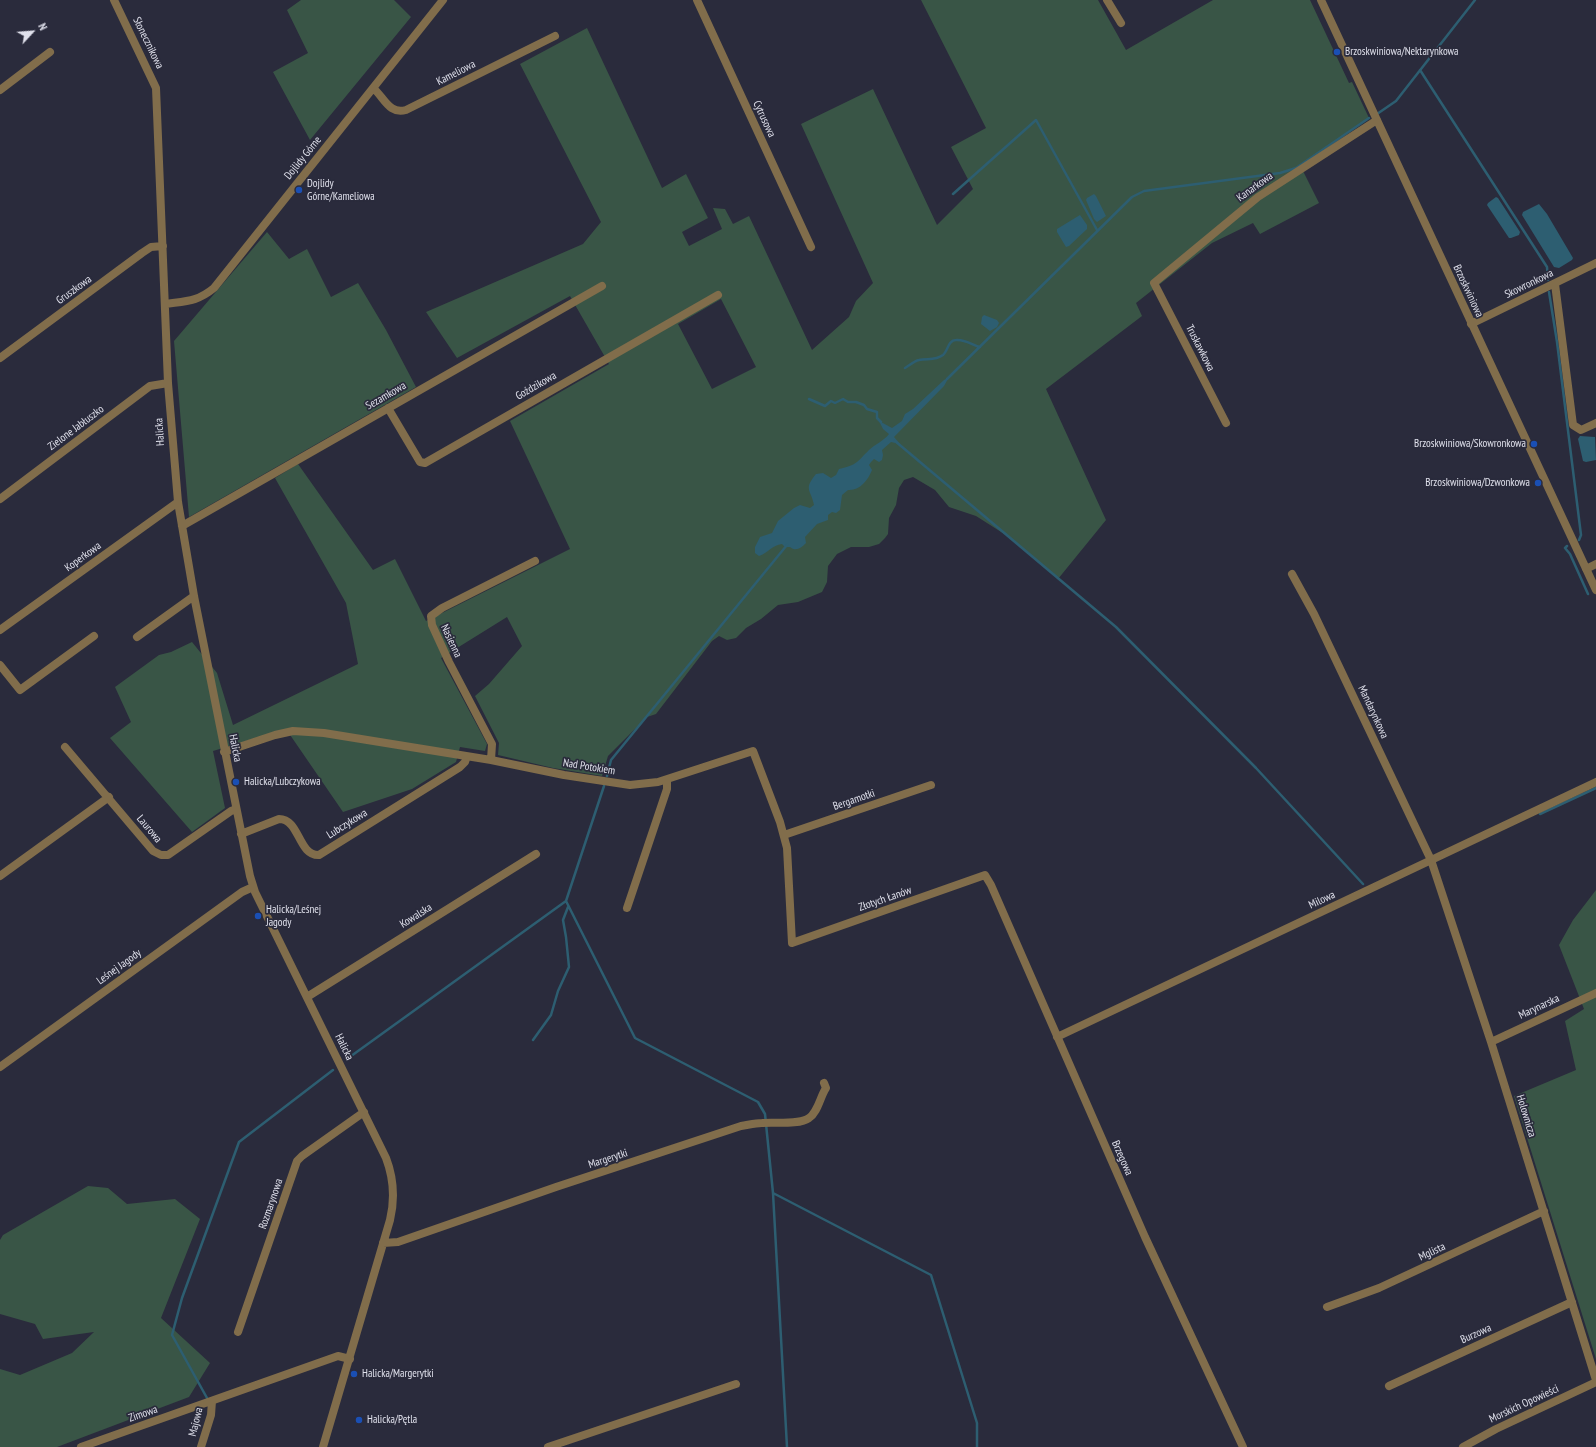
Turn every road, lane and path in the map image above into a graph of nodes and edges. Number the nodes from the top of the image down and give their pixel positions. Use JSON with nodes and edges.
{"nodes":[{"id":1,"x":114,"y":0,"type":"edge"},
{"id":2,"x":443,"y":0,"type":"edge"},
{"id":3,"x":697,"y":0,"type":"edge"},
{"id":4,"x":1107,"y":0,"type":"edge"},
{"id":5,"x":1321,"y":0,"type":"edge"},
{"id":6,"x":1121,"y":23,"type":"dead end"},
{"id":7,"x":555,"y":36,"type":"dead end"},
{"id":8,"x":50,"y":52,"type":"dead end"},
{"id":9,"x":373,"y":88,"type":"junction"},
{"id":10,"x":0,"y":90,"type":"edge"},
{"id":11,"x":157,"y":97,"type":"joint"},
{"id":12,"x":1377,"y":120,"type":"junction"},
{"id":13,"x":163,"y":246,"type":"junction"},
{"id":14,"x":811,"y":247,"type":"dead end"},
{"id":15,"x":1596,"y":263,"type":"edge"},
{"id":16,"x":1154,"y":283,"type":"joint"},
{"id":17,"x":1555,"y":284,"type":"junction"},
{"id":18,"x":602,"y":286,"type":"dead end"},
{"id":19,"x":718,"y":295,"type":"dead end"},
{"id":20,"x":165,"y":304,"type":"junction"},
{"id":21,"x":1471,"y":324,"type":"junction"},
{"id":22,"x":0,"y":358,"type":"edge"},
{"id":23,"x":168,"y":382,"type":"junction"},
{"id":24,"x":388,"y":408,"type":"junction"},
{"id":25,"x":1226,"y":423,"type":"dead end"},
{"id":26,"x":1596,"y":423,"type":"edge"},
{"id":27,"x":0,"y":499,"type":"edge"},
{"id":28,"x":178,"y":502,"type":"junction"},
{"id":29,"x":182,"y":526,"type":"junction"},
{"id":30,"x":535,"y":561,"type":"dead end"},
{"id":31,"x":1596,"y":564,"type":"edge"},
{"id":32,"x":1586,"y":568,"type":"junction"},
{"id":33,"x":1292,"y":574,"type":"dead end"},
{"id":34,"x":1596,"y":590,"type":"edge"},
{"id":35,"x":194,"y":596,"type":"junction"},
{"id":36,"x":0,"y":630,"type":"edge"},
{"id":37,"x":94,"y":636,"type":"dead end"},
{"id":38,"x":137,"y":637,"type":"dead end"},
{"id":39,"x":0,"y":665,"type":"edge"},
{"id":40,"x":3,"y":675,"type":"edge"},
{"id":41,"x":65,"y":747,"type":"dead end"},
{"id":42,"x":224,"y":752,"type":"junction"},
{"id":43,"x":467,"y":756,"type":"junction"},
{"id":44,"x":491,"y":760,"type":"junction"},
{"id":45,"x":666,"y":780,"type":"junction"},
{"id":46,"x":1596,"y":782,"type":"edge"},
{"id":47,"x":931,"y":785,"type":"dead end"},
{"id":48,"x":109,"y":797,"type":"junction"},
{"id":49,"x":236,"y":809,"type":"junction"},
{"id":50,"x":241,"y":834,"type":"junction"},
{"id":51,"x":784,"y":835,"type":"junction"},
{"id":52,"x":536,"y":854,"type":"dead end"},
{"id":53,"x":1431,"y":860,"type":"junction"},
{"id":54,"x":985,"y":875,"type":"joint"},
{"id":55,"x":0,"y":876,"type":"edge"},
{"id":56,"x":253,"y":887,"type":"junction"},
{"id":57,"x":627,"y":908,"type":"dead end"},
{"id":58,"x":792,"y":943,"type":"joint"},
{"id":59,"x":1596,"y":993,"type":"edge"},
{"id":60,"x":307,"y":997,"type":"junction"},
{"id":61,"x":1057,"y":1037,"type":"junction"},
{"id":62,"x":1491,"y":1042,"type":"junction"},
{"id":63,"x":0,"y":1067,"type":"edge"},
{"id":64,"x":825,"y":1086,"type":"dead end"},
{"id":65,"x":364,"y":1112,"type":"junction"},
{"id":66,"x":1544,"y":1211,"type":"junction"},
{"id":67,"x":383,"y":1243,"type":"junction"},
{"id":68,"x":1572,"y":1302,"type":"junction"},
{"id":69,"x":1327,"y":1307,"type":"dead end"},
{"id":70,"x":238,"y":1332,"type":"dead end"},
{"id":71,"x":349,"y":1363,"type":"junction"},
{"id":72,"x":1596,"y":1381,"type":"edge"},
{"id":73,"x":736,"y":1384,"type":"dead end"},
{"id":74,"x":1389,"y":1386,"type":"dead end"},
{"id":75,"x":212,"y":1401,"type":"junction"},
{"id":76,"x":81,"y":1447,"type":"edge"},
{"id":77,"x":201,"y":1447,"type":"edge"},
{"id":78,"x":323,"y":1447,"type":"edge"},
{"id":79,"x":548,"y":1447,"type":"edge"},
{"id":80,"x":1243,"y":1447,"type":"edge"},
{"id":81,"x":1463,"y":1447,"type":"edge"}],
"edges":[{"from":1,"to":11,"type":"street","name":"Słonecznikowa"},
{"from":2,"to":9,"type":"street","name":"Dojlidy Górne"},
{"from":3,"to":14,"type":"street","name":"Cytrusowa"},
{"from":4,"to":6,"type":"street"},
{"from":5,"to":12,"type":"street","name":"Brzoskwiniowa"},
{"from":7,"to":9,"type":"street","name":"Kameliowa"},
{"from":8,"to":10,"type":"street"},
{"from":9,"to":20,"type":"street","name":"Dojlidy Górne"},
{"from":11,"to":13,"type":"street","name":"Halicka"},
{"from":12,"to":16,"type":"street","name":"Kanarkowa"},
{"from":12,"to":21,"type":"street","name":"Brzoskwiniowa"},
{"from":13,"to":20,"type":"street","name":"Halicka"},
{"from":13,"to":22,"type":"street","name":"Gruszkowa"},
{"from":15,"to":17,"type":"street","name":"Skowronkowa"},
{"from":16,"to":25,"type":"street","name":"Truskawkowa"},
{"from":17,"to":21,"type":"street","name":"Skowronkowa"},
{"from":17,"to":26,"type":"street"},
{"from":18,"to":24,"type":"street","name":"Sezamkowa"},
{"from":19,"to":24,"type":"street","name":"Goździkowa"},
{"from":20,"to":23,"type":"street","name":"Halicka"},
{"from":21,"to":32,"type":"street","name":"Brzoskwiniowa"},
{"from":23,"to":27,"type":"street","name":"Zielone Jabłuszko"},
{"from":23,"to":28,"type":"street","name":"Halicka"},
{"from":24,"to":29,"type":"street","name":"Sezamkowa"},
{"from":28,"to":29,"type":"street","name":"Halicka"},
{"from":28,"to":36,"type":"street","name":"Koperkowa"},
{"from":29,"to":35,"type":"street","name":"Halicka"},
{"from":30,"to":44,"type":"street","name":"Nasienna"},
{"from":31,"to":32,"type":"street"},
{"from":32,"to":34,"type":"street","name":"Brzoskwiniowa"},
{"from":33,"to":53,"type":"street","name":"Mandarynkowa"},
{"from":35,"to":38,"type":"street"},
{"from":35,"to":42,"type":"street","name":"Halicka"},
{"from":37,"to":40,"type":"street"},
{"from":39,"to":40,"type":"street"},
{"from":41,"to":48,"type":"street","name":"Laurowa"},
{"from":42,"to":43,"type":"street","name":"Nad Potokiem"},
{"from":42,"to":49,"type":"street","name":"Halicka"},
{"from":43,"to":44,"type":"street","name":"Nad Potokiem"},
{"from":43,"to":50,"type":"street","name":"Lubczykowa"},
{"from":44,"to":45,"type":"street","name":"Nad Potokiem"},
{"from":45,"to":51,"type":"street","name":"Nad Potokiem"},
{"from":45,"to":57,"type":"street"},
{"from":46,"to":53,"type":"street","name":"Milowa"},
{"from":47,"to":51,"type":"street","name":"Bergamotki"},
{"from":48,"to":49,"type":"street","name":"Laurowa"},
{"from":48,"to":55,"type":"street"},
{"from":49,"to":50,"type":"street","name":"Halicka"},
{"from":50,"to":56,"type":"street","name":"Halicka"},
{"from":51,"to":58,"type":"street","name":"Nad Potokiem"},
{"from":52,"to":60,"type":"street","name":"Kowalska"},
{"from":53,"to":61,"type":"street","name":"Milowa"},
{"from":53,"to":62,"type":"street","name":"Holownicza"},
{"from":54,"to":58,"type":"street","name":"Złotych Łanów"},
{"from":54,"to":61,"type":"street","name":"Brzegowa"},
{"from":56,"to":60,"type":"street","name":"Halicka"},
{"from":56,"to":63,"type":"street","name":"Leśnej Jagody"},
{"from":59,"to":62,"type":"street","name":"Marynarska"},
{"from":60,"to":65,"type":"street","name":"Halicka"},
{"from":61,"to":80,"type":"street","name":"Brzegowa"},
{"from":62,"to":66,"type":"street","name":"Holownicza"},
{"from":64,"to":67,"type":"street","name":"Margerytki"},
{"from":65,"to":67,"type":"street","name":"Halicka"},
{"from":65,"to":70,"type":"street","name":"Rozmarynowa"},
{"from":66,"to":68,"type":"street","name":"Holownicza"},
{"from":66,"to":69,"type":"street","name":"Mglista"},
{"from":67,"to":71,"type":"street","name":"Halicka"},
{"from":68,"to":72,"type":"street","name":"Holownicza"},
{"from":68,"to":74,"type":"street","name":"Burzowa"},
{"from":71,"to":75,"type":"street","name":"Zimowa"},
{"from":71,"to":78,"type":"street","name":"Halicka"},
{"from":72,"to":81,"type":"street","name":"Morskich Opowieści"},
{"from":73,"to":79,"type":"street"},
{"from":75,"to":76,"type":"street","name":"Zimowa"},
{"from":75,"to":77,"type":"street","name":"Majowa"}]}
